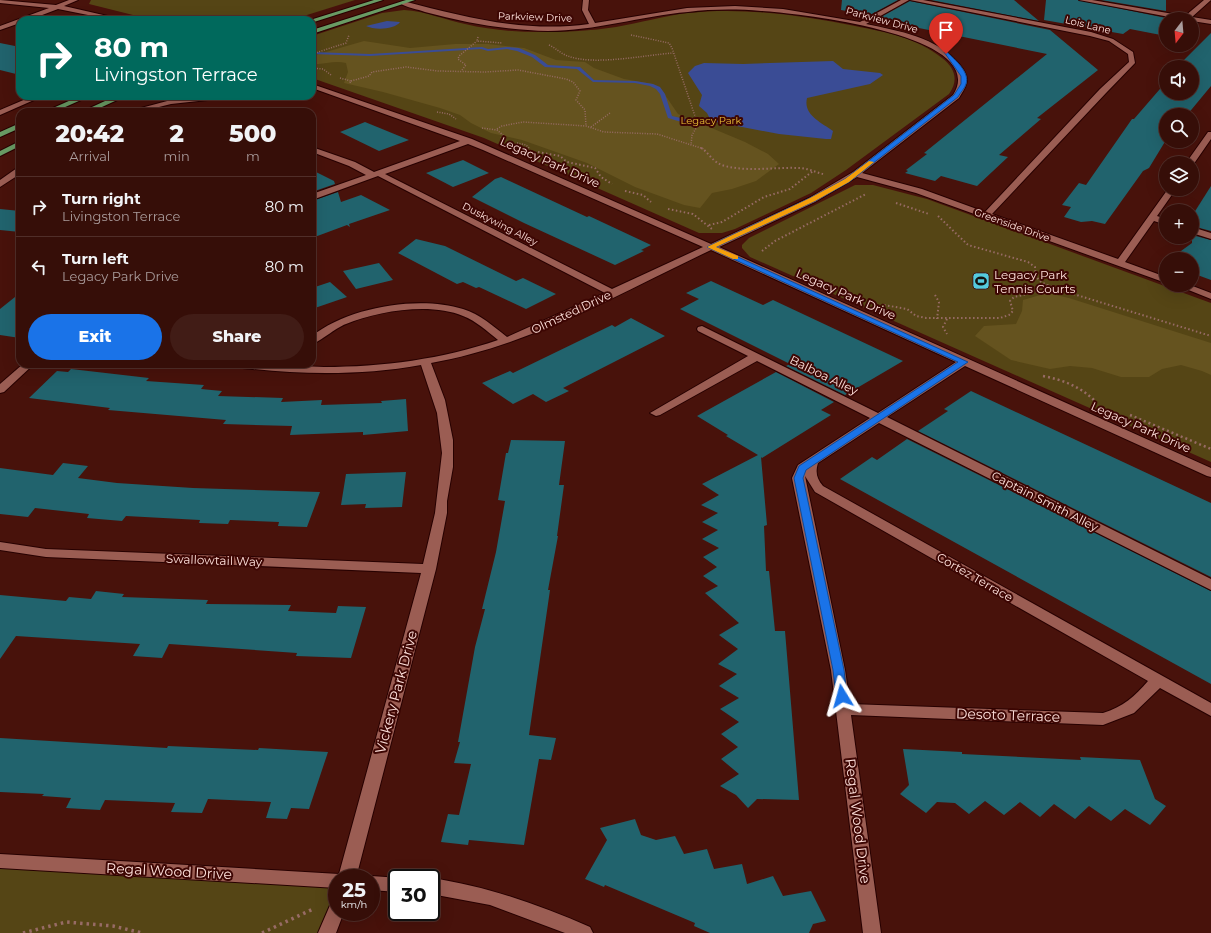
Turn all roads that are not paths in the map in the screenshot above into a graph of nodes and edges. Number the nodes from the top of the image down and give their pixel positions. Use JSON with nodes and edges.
{"nodes":[{"id":1,"x":75,"y":0,"type":"edge"},
{"id":2,"x":380,"y":0,"type":"edge"},
{"id":3,"x":412,"y":0,"type":"edge"},
{"id":4,"x":586,"y":0,"type":"edge"},
{"id":5,"x":906,"y":0,"type":"edge"},
{"id":6,"x":912,"y":0,"type":"edge"},
{"id":7,"x":1082,"y":0,"type":"edge"},
{"id":8,"x":1208,"y":0,"type":"edge"},
{"id":9,"x":0,"y":1,"type":"edge"},
{"id":10,"x":403,"y":3,"type":"junction"},
{"id":11,"x":58,"y":7,"type":"junction"},
{"id":12,"x":1197,"y":12,"type":"edge"},
{"id":13,"x":1159,"y":14,"type":"edge"},
{"id":14,"x":32,"y":16,"type":"edge"},
{"id":15,"x":102,"y":16,"type":"edge"},
{"id":16,"x":316,"y":20,"type":"edge"},
{"id":17,"x":1199,"y":20,"type":"edge"},
{"id":18,"x":16,"y":22,"type":"edge"},
{"id":19,"x":1211,"y":22,"type":"edge"},
{"id":20,"x":861,"y":24,"type":"junction"},
{"id":21,"x":593,"y":26,"type":"junction"},
{"id":22,"x":0,"y":28,"type":"edge"},
{"id":23,"x":316,"y":31,"type":"edge"},
{"id":24,"x":316,"y":87,"type":"edge"},
{"id":25,"x":29,"y":100,"type":"edge"},
{"id":26,"x":76,"y":100,"type":"edge"},
{"id":27,"x":113,"y":100,"type":"edge"},
{"id":28,"x":189,"y":100,"type":"edge"},
{"id":29,"x":58,"y":108,"type":"edge"},
{"id":30,"x":94,"y":108,"type":"edge"},
{"id":31,"x":146,"y":108,"type":"edge"},
{"id":32,"x":0,"y":112,"type":"edge"},
{"id":33,"x":16,"y":128,"type":"edge"},
{"id":34,"x":1211,"y":134,"type":"edge"},
{"id":35,"x":0,"y":135,"type":"edge"},
{"id":36,"x":469,"y":141,"type":"junction"},
{"id":37,"x":16,"y":145,"type":"edge"},
{"id":38,"x":316,"y":150,"type":"edge"},
{"id":39,"x":0,"y":154,"type":"edge"},
{"id":40,"x":1195,"y":156,"type":"edge"},
{"id":41,"x":16,"y":173,"type":"edge"},
{"id":42,"x":375,"y":174,"type":"junction"},
{"id":43,"x":856,"y":174,"type":"junction"},
{"id":44,"x":0,"y":184,"type":"edge"},
{"id":45,"x":316,"y":196,"type":"edge"},
{"id":46,"x":1167,"y":196,"type":"edge"},
{"id":47,"x":986,"y":216,"type":"junction"},
{"id":48,"x":1152,"y":217,"type":"junction"},
{"id":49,"x":1159,"y":220,"type":"edge"},
{"id":50,"x":1199,"y":232,"type":"edge"},
{"id":51,"x":1211,"y":236,"type":"edge"},
{"id":52,"x":711,"y":247,"type":"junction"},
{"id":53,"x":1120,"y":263,"type":"junction"},
{"id":54,"x":1159,"y":277,"type":"edge"},
{"id":55,"x":1199,"y":292,"type":"edge"},
{"id":56,"x":612,"y":293,"type":"junction"},
{"id":57,"x":1211,"y":296,"type":"edge"},
{"id":58,"x":702,"y":329,"type":"dead end"},
{"id":59,"x":316,"y":337,"type":"edge"},
{"id":60,"x":506,"y":341,"type":"junction"},
{"id":61,"x":757,"y":356,"type":"junction"},
{"id":62,"x":425,"y":362,"type":"junction"},
{"id":63,"x":964,"y":362,"type":"junction"},
{"id":64,"x":25,"y":368,"type":"edge"},
{"id":65,"x":310,"y":368,"type":"edge"},
{"id":66,"x":0,"y":390,"type":"edge"},
{"id":67,"x":656,"y":413,"type":"dead end"},
{"id":68,"x":879,"y":417,"type":"junction"},
{"id":69,"x":812,"y":462,"type":"junction"},
{"id":70,"x":1211,"y":473,"type":"edge"},
{"id":71,"x":0,"y":546,"type":"edge"},
{"id":72,"x":429,"y":569,"type":"junction"},
{"id":73,"x":1211,"y":585,"type":"edge"},
{"id":74,"x":1158,"y":680,"type":"junction"},
{"id":75,"x":844,"y":709,"type":"junction"},
{"id":76,"x":1211,"y":710,"type":"edge"},
{"id":77,"x":0,"y":861,"type":"edge"},
{"id":78,"x":349,"y":869,"type":"edge"},
{"id":79,"x":328,"y":880,"type":"edge"},
{"id":80,"x":440,"y":888,"type":"edge"},
{"id":81,"x":332,"y":921,"type":"edge"},
{"id":82,"x":327,"y":933,"type":"edge"},
{"id":83,"x":584,"y":933,"type":"edge"},
{"id":84,"x":872,"y":933,"type":"edge"}],
"edges":[{"from":1,"to":11,"type":"street"},
{"from":2,"to":16,"type":"main road"},
{"from":3,"to":10,"type":"main road"},
{"from":4,"to":21,"type":"street"},
{"from":5,"to":20,"type":"street"},
{"from":6,"to":47,"type":"street","name":"Lois Lane"},
{"from":7,"to":13,"type":"street"},
{"from":8,"to":12,"type":"street"},
{"from":9,"to":11,"type":"street"},
{"from":10,"to":21,"type":"street","name":"Parkview Drive"},
{"from":10,"to":23,"type":"main road"},
{"from":11,"to":14,"type":"street"},
{"from":11,"to":15,"type":"street"},
{"from":17,"to":19,"type":"street"},
{"from":18,"to":22,"type":"street"},
{"from":20,"to":21,"type":"street","name":"Parkview Drive"},
{"from":20,"to":43,"type":"street","name":"Parkview Drive"},
{"from":24,"to":36,"type":"street","name":"Legacy Park Drive"},
{"from":25,"to":32,"type":"street"},
{"from":26,"to":29,"type":"main road"},
{"from":27,"to":30,"type":"main road"},
{"from":28,"to":31,"type":"street"},
{"from":33,"to":35,"type":"main road"},
{"from":34,"to":40,"type":"street"},
{"from":36,"to":42,"type":"street"},
{"from":36,"to":52,"type":"street","name":"Legacy Park Drive"},
{"from":37,"to":39,"type":"main road"},
{"from":38,"to":42,"type":"street","name":"Duskywing Alley"},
{"from":41,"to":44,"type":"street"},
{"from":42,"to":45,"type":"street"},
{"from":42,"to":56,"type":"street","name":"Duskywing Alley"},
{"from":43,"to":47,"type":"street","name":"Greenside Drive"},
{"from":43,"to":52,"type":"street","name":"Parkview Drive"},
{"from":46,"to":48,"type":"street"},
{"from":47,"to":53,"type":"street","name":"Greenside Drive"},
{"from":48,"to":49,"type":"street"},
{"from":48,"to":53,"type":"street"},
{"from":50,"to":51,"type":"street"},
{"from":52,"to":56,"type":"street","name":"Olmsted Drive"},
{"from":52,"to":63,"type":"street","name":"Legacy Park Drive"},
{"from":53,"to":54,"type":"street","name":"Greenside Drive"},
{"from":55,"to":57,"type":"street"},
{"from":56,"to":60,"type":"street","name":"Olmsted Drive"},
{"from":58,"to":61,"type":"street","name":"Balboa Alley"},
{"from":59,"to":60,"type":"street"},
{"from":60,"to":62,"type":"street","name":"Olmsted Drive"},
{"from":61,"to":67,"type":"street"},
{"from":61,"to":68,"type":"street","name":"Balboa Alley"},
{"from":62,"to":65,"type":"street","name":"Olmsted Drive"},
{"from":62,"to":72,"type":"street","name":"Vickery Park Drive"},
{"from":63,"to":68,"type":"street","name":"Regal Wood Drive"},
{"from":63,"to":70,"type":"street","name":"Legacy Park Drive"},
{"from":64,"to":66,"type":"street"},
{"from":68,"to":69,"type":"street","name":"Regal Wood Drive"},
{"from":68,"to":73,"type":"street","name":"Captain Smith Alley"},
{"from":69,"to":74,"type":"street","name":"Cortez Terrace"},
{"from":69,"to":75,"type":"street","name":"Regal Wood Drive"},
{"from":71,"to":72,"type":"street","name":"Swallowtail Way"},
{"from":72,"to":78,"type":"street","name":"Vickery Park Drive"},
{"from":74,"to":75,"type":"street","name":"Desoto Terrace"},
{"from":74,"to":76,"type":"street","name":"Cortez Terrace"},
{"from":75,"to":84,"type":"street","name":"Regal Wood Drive"},
{"from":77,"to":79,"type":"street","name":"Regal Wood Drive"},
{"from":80,"to":83,"type":"street"},
{"from":81,"to":82,"type":"street"}]}
